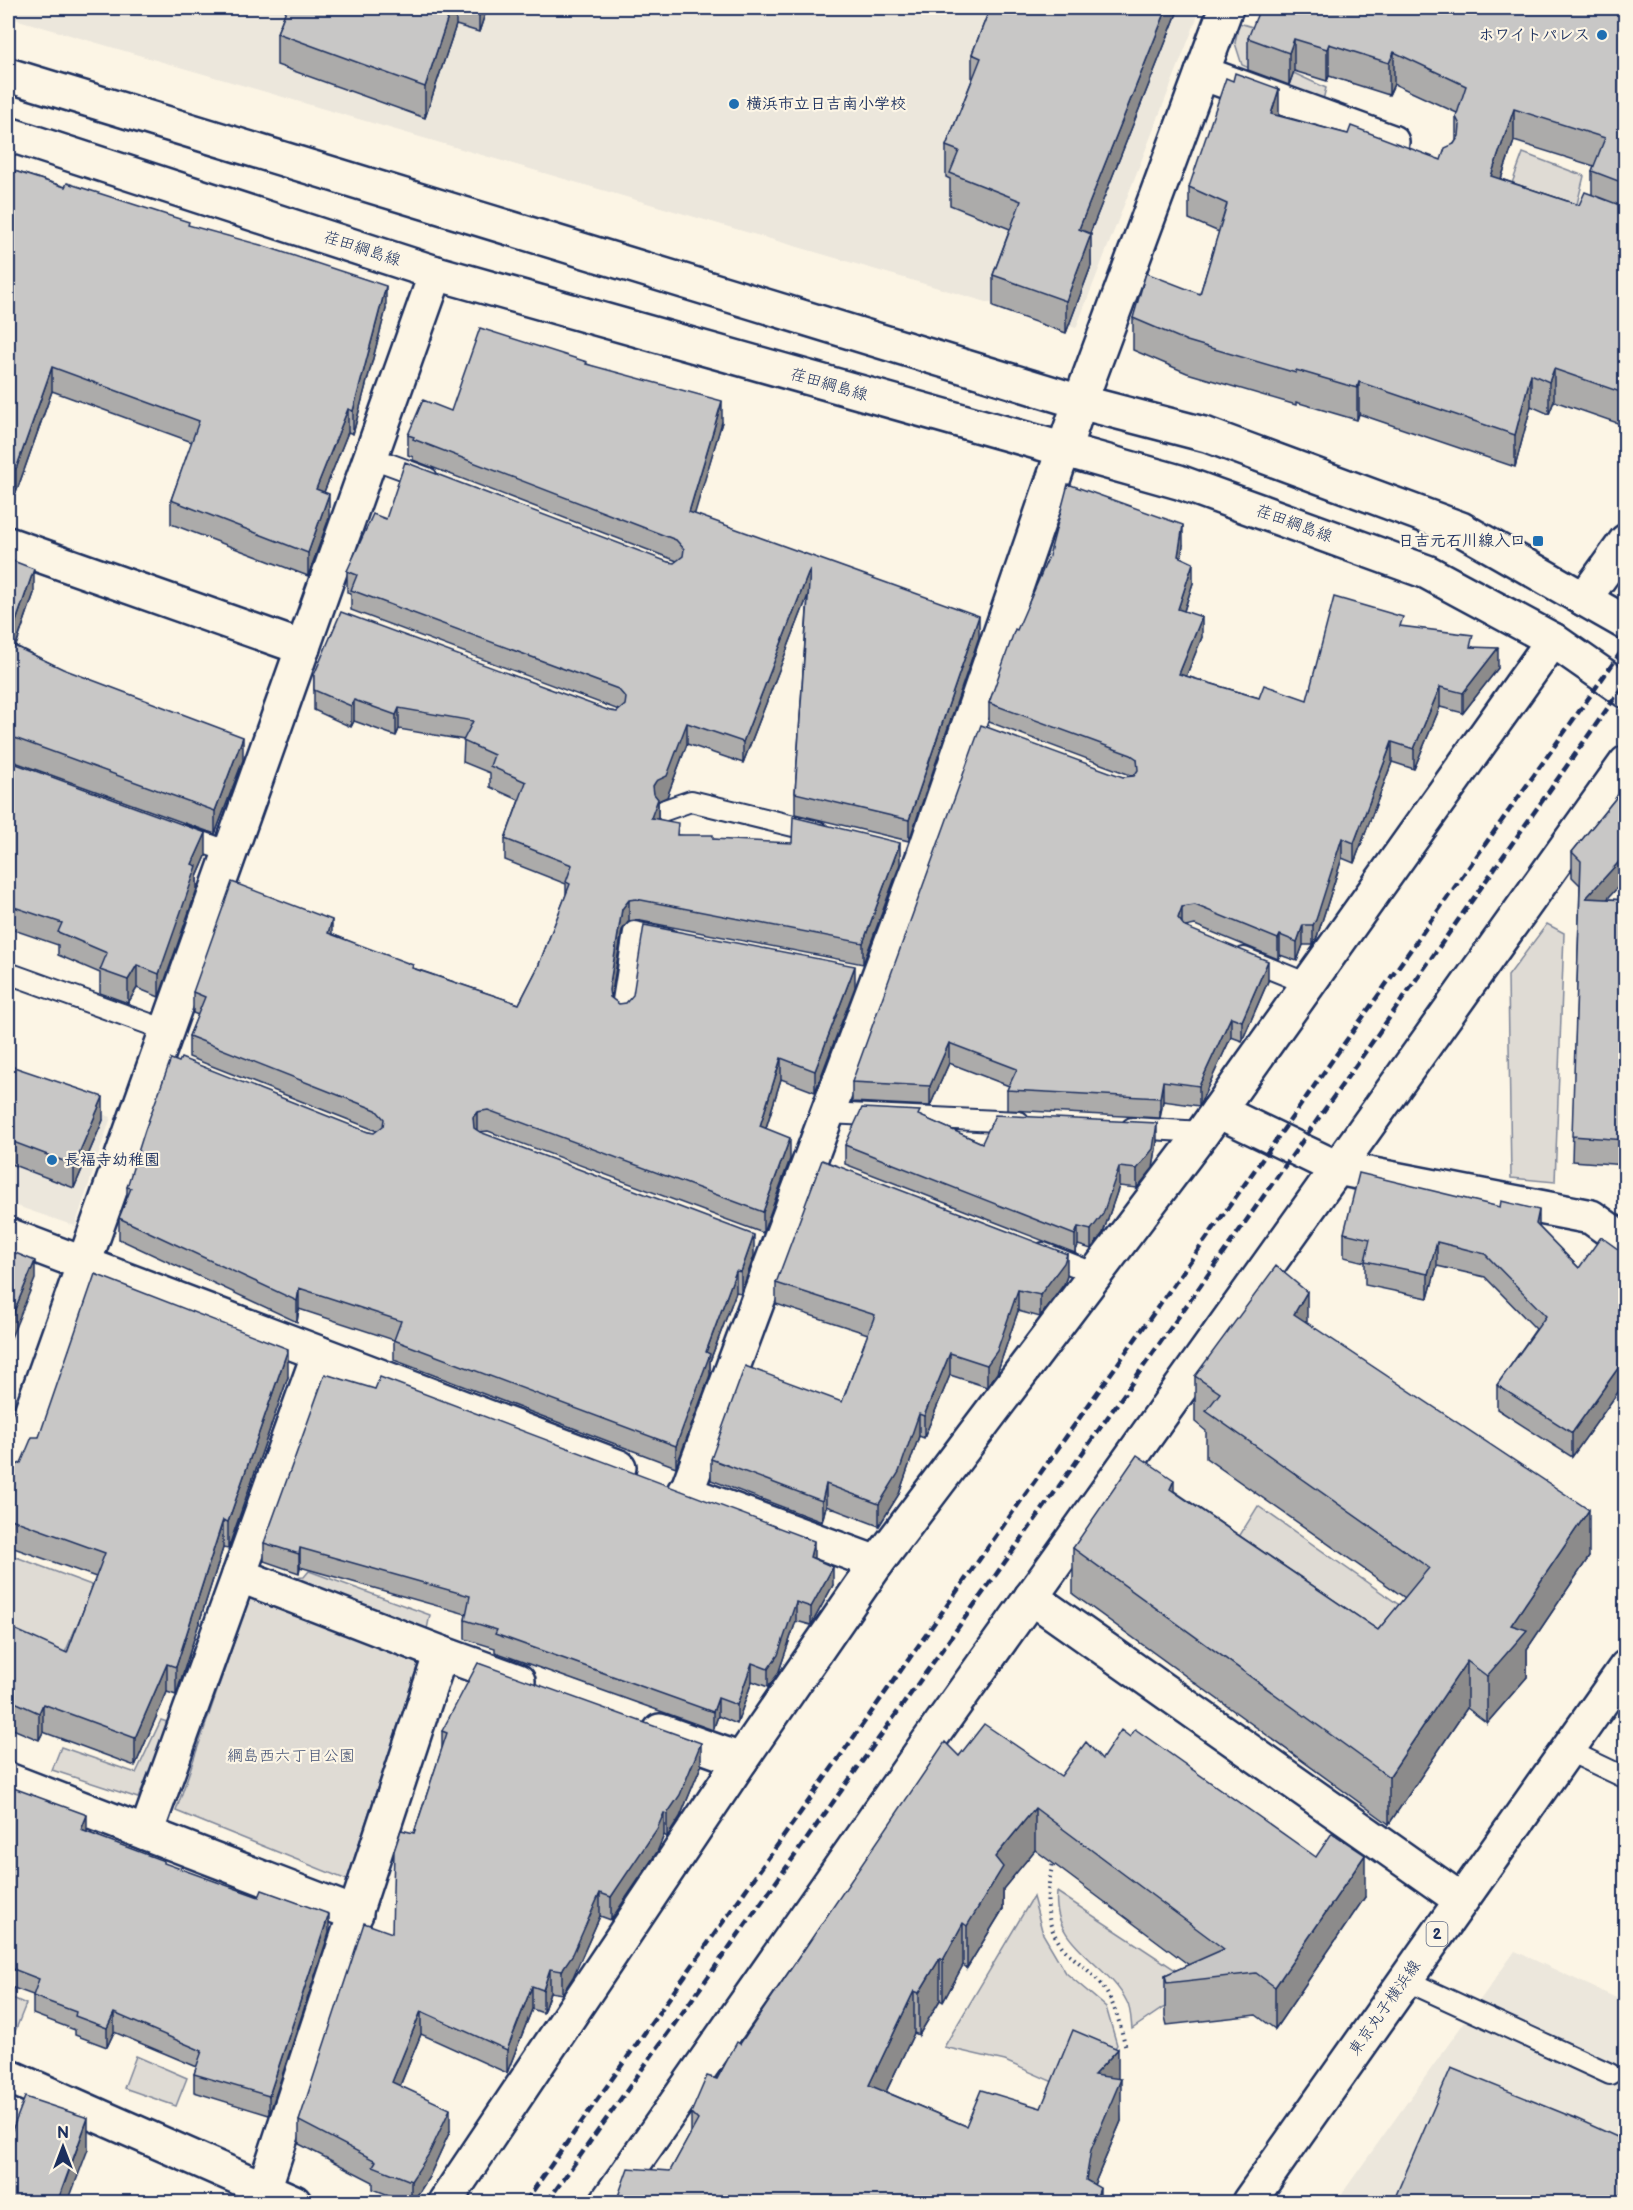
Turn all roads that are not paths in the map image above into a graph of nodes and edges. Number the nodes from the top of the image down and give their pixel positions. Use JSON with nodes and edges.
{"nodes":[{"id":1,"x":1226,"y":8,"type":"edge"},
{"id":2,"x":1202,"y":73,"type":"junction"},
{"id":3,"x":8,"y":75,"type":"edge"},
{"id":4,"x":8,"y":134,"type":"edge"},
{"id":5,"x":1420,"y":153,"type":"edge"},
{"id":6,"x":435,"y":273,"type":"junction"},
{"id":7,"x":1080,"y":402,"type":"junction"},
{"id":8,"x":1064,"y":452,"type":"junction"},
{"id":9,"x":370,"y":457,"type":"junction"},
{"id":10,"x":448,"y":487,"type":"edge"},
{"id":11,"x":1626,"y":541,"type":"edge"},
{"id":12,"x":8,"y":544,"type":"edge"},
{"id":13,"x":1584,"y":599,"type":"junction"},
{"id":14,"x":1626,"y":623,"type":"edge"},
{"id":15,"x":1553,"y":640,"type":"junction"},
{"id":16,"x":303,"y":648,"type":"junction"},
{"id":17,"x":1626,"y":691,"type":"edge"},
{"id":18,"x":1626,"y":763,"type":"edge"},
{"id":19,"x":665,"y":810,"type":"dead end"},
{"id":20,"x":163,"y":828,"type":"edge"},
{"id":21,"x":842,"y":837,"type":"edge"},
{"id":22,"x":230,"y":852,"type":"junction"},
{"id":23,"x":692,"y":943,"type":"edge"},
{"id":24,"x":1222,"y":949,"type":"edge"},
{"id":25,"x":8,"y":973,"type":"edge"},
{"id":26,"x":1308,"y":984,"type":"junction"},
{"id":27,"x":621,"y":1013,"type":"edge"},
{"id":28,"x":167,"y":1051,"type":"junction"},
{"id":29,"x":827,"y":1113,"type":"junction"},
{"id":30,"x":1210,"y":1121,"type":"junction"},
{"id":31,"x":1038,"y":1124,"type":"edge"},
{"id":32,"x":1109,"y":1127,"type":"edge"},
{"id":33,"x":1337,"y":1168,"type":"junction"},
{"id":34,"x":8,"y":1235,"type":"edge"},
{"id":35,"x":1626,"y":1242,"type":"edge"},
{"id":36,"x":1030,"y":1248,"type":"edge"},
{"id":37,"x":83,"y":1263,"type":"junction"},
{"id":38,"x":1096,"y":1274,"type":"junction"},
{"id":39,"x":319,"y":1353,"type":"junction"},
{"id":40,"x":8,"y":1477,"type":"edge"},
{"id":41,"x":686,"y":1493,"type":"junction"},
{"id":42,"x":877,"y":1563,"type":"junction"},
{"id":43,"x":239,"y":1575,"type":"junction"},
{"id":44,"x":1031,"y":1597,"type":"junction"},
{"id":45,"x":441,"y":1653,"type":"junction"},
{"id":46,"x":1626,"y":1667,"type":"edge"},
{"id":47,"x":552,"y":1693,"type":"edge"},
{"id":48,"x":630,"y":1720,"type":"edge"},
{"id":49,"x":1567,"y":1750,"type":"junction"},
{"id":50,"x":741,"y":1760,"type":"junction"},
{"id":51,"x":1626,"y":1779,"type":"edge"},
{"id":52,"x":8,"y":1780,"type":"edge"},
{"id":53,"x":146,"y":1833,"type":"junction"},
{"id":54,"x":1461,"y":1900,"type":"junction"},
{"id":55,"x":356,"y":1914,"type":"junction"},
{"id":56,"x":1405,"y":1980,"type":"junction"},
{"id":57,"x":1610,"y":2074,"type":"dead end"},
{"id":58,"x":8,"y":2076,"type":"edge"},
{"id":59,"x":264,"y":2189,"type":"junction"},
{"id":60,"x":294,"y":2202,"type":"edge"},
{"id":61,"x":445,"y":2202,"type":"edge"},
{"id":62,"x":607,"y":2202,"type":"edge"},
{"id":63,"x":1249,"y":2202,"type":"edge"}],
"edges":[{"from":1,"to":2,"type":"street"},
{"from":2,"to":5,"type":"street"},
{"from":2,"to":7,"type":"street"},
{"from":3,"to":7,"type":"street"},
{"from":4,"to":6,"type":"street","name":"荏田綱島線"},
{"from":6,"to":8,"type":"street","name":"荏田綱島線"},
{"from":6,"to":9,"type":"street"},
{"from":7,"to":8,"type":"street"},
{"from":7,"to":13,"type":"street"},
{"from":8,"to":15,"type":"street","name":"荏田綱島線"},
{"from":8,"to":29,"type":"street"},
{"from":9,"to":10,"type":"lane"},
{"from":9,"to":16,"type":"street"},
{"from":11,"to":13,"type":"street"},
{"from":12,"to":16,"type":"street"},
{"from":13,"to":14,"type":"street"},
{"from":15,"to":17,"type":"street","name":"荏田綱島線"},
{"from":15,"to":26,"type":"street"},
{"from":16,"to":22,"type":"street"},
{"from":18,"to":33,"type":"street"},
{"from":19,"to":21,"type":"lane"},
{"from":20,"to":22,"type":"lane"},
{"from":22,"to":28,"type":"street"},
{"from":23,"to":27,"type":"lane"},
{"from":24,"to":26,"type":"lane"},
{"from":25,"to":28,"type":"lane"},
{"from":26,"to":30,"type":"street"},
{"from":28,"to":37,"type":"street"},
{"from":29,"to":31,"type":"lane"},
{"from":29,"to":41,"type":"street"},
{"from":30,"to":32,"type":"lane"},
{"from":30,"to":33,"type":"street"},
{"from":30,"to":38,"type":"street"},
{"from":33,"to":35,"type":"street"},
{"from":33,"to":44,"type":"street"},
{"from":34,"to":37,"type":"street"},
{"from":36,"to":38,"type":"lane"},
{"from":37,"to":39,"type":"street"},
{"from":37,"to":40,"type":"street"},
{"from":38,"to":42,"type":"street"},
{"from":39,"to":41,"type":"street"},
{"from":39,"to":43,"type":"street"},
{"from":41,"to":42,"type":"street"},
{"from":42,"to":50,"type":"street"},
{"from":43,"to":45,"type":"street"},
{"from":43,"to":53,"type":"street"},
{"from":44,"to":54,"type":"street"},
{"from":44,"to":62,"type":"street"},
{"from":45,"to":47,"type":"street"},
{"from":45,"to":55,"type":"street"},
{"from":46,"to":49,"type":"street","name":"東京丸子横浜線","number":"2"},
{"from":48,"to":50,"type":"street"},
{"from":49,"to":51,"type":"lane"},
{"from":49,"to":54,"type":"street","name":"東京丸子横浜線","number":"2"},
{"from":50,"to":61,"type":"street"},
{"from":52,"to":53,"type":"street"},
{"from":53,"to":55,"type":"street"},
{"from":54,"to":56,"type":"street","name":"東京丸子横浜線","number":"2"},
{"from":55,"to":59,"type":"street"},
{"from":56,"to":57,"type":"lane"},
{"from":56,"to":63,"type":"street","name":"東京丸子横浜線","number":"2"},
{"from":58,"to":59,"type":"street"},
{"from":59,"to":60,"type":"street"}]}
